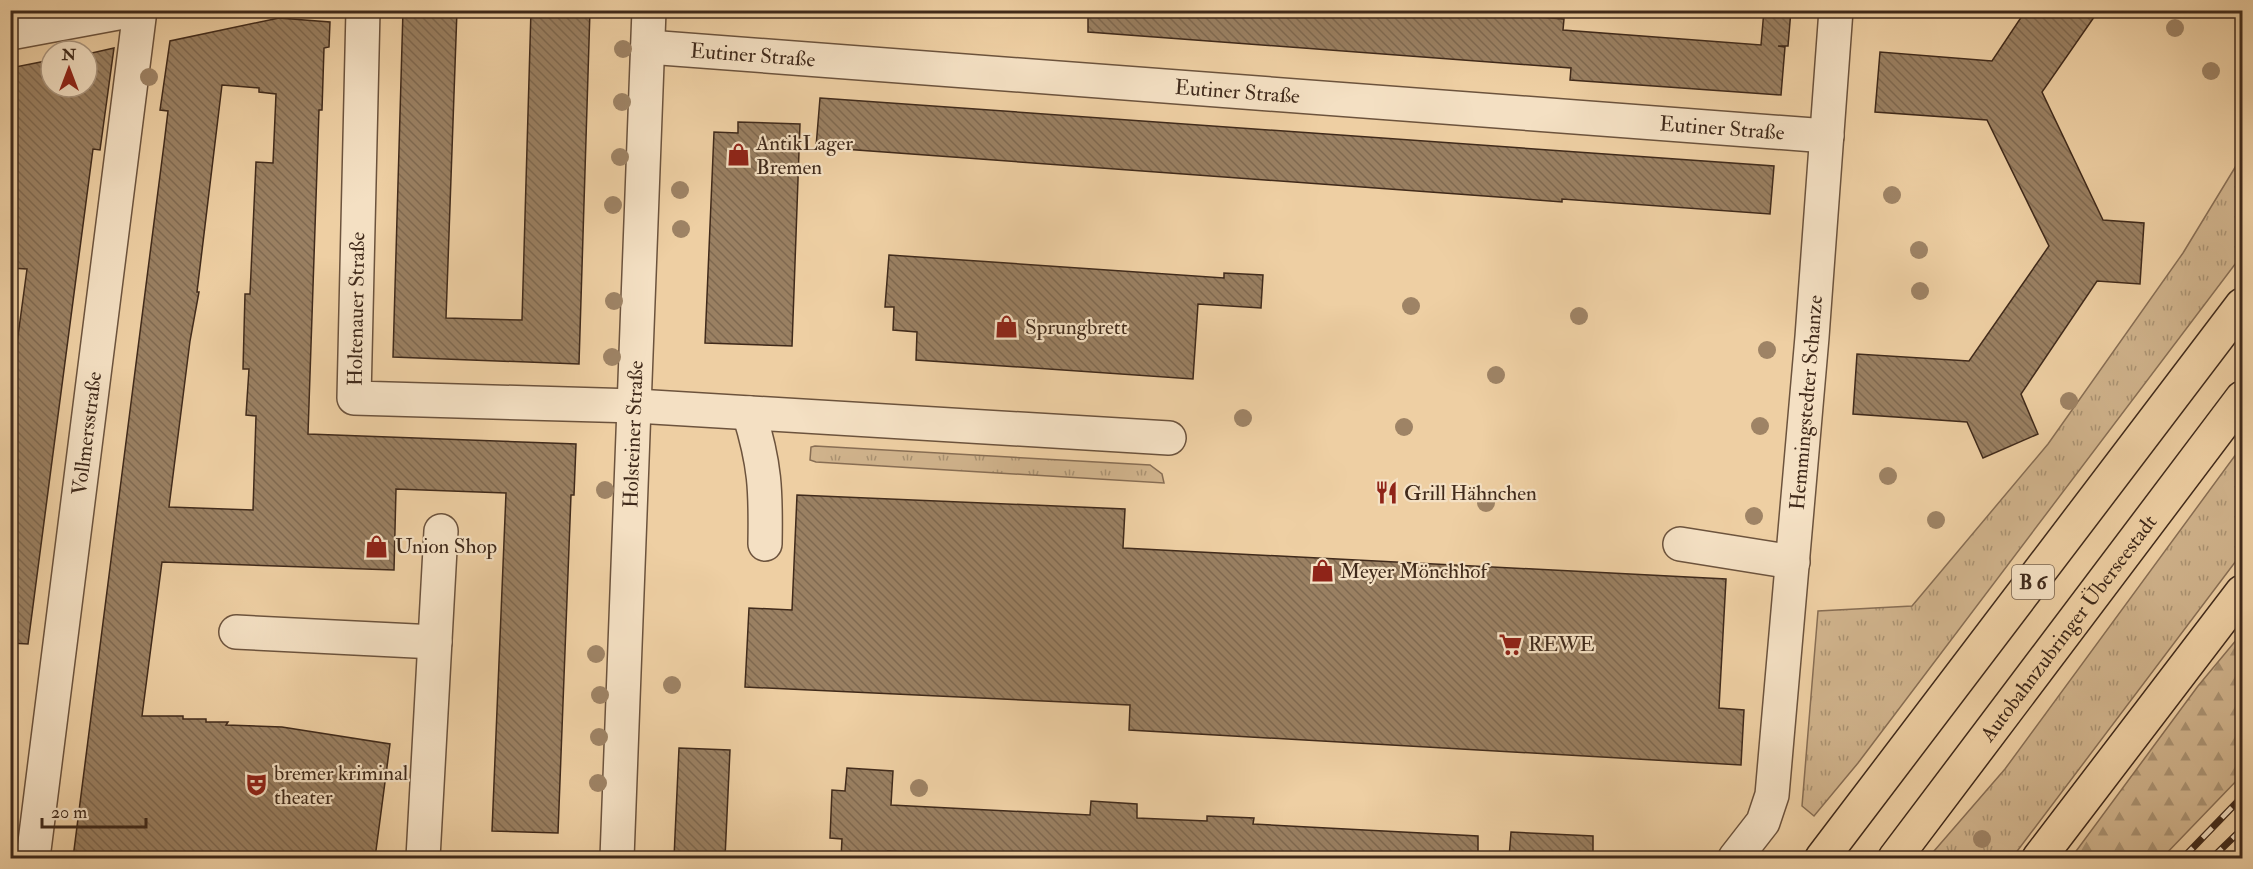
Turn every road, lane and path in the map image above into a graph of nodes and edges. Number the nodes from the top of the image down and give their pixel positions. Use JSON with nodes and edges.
{"nodes":[{"id":1,"x":134,"y":10,"type":"edge"},
{"id":2,"x":140,"y":10,"type":"edge"},
{"id":3,"x":363,"y":10,"type":"edge"},
{"id":4,"x":649,"y":10,"type":"edge"},
{"id":5,"x":1836,"y":10,"type":"edge"},
{"id":6,"x":10,"y":33,"type":"edge"},
{"id":7,"x":648,"y":47,"type":"junction"},
{"id":8,"x":1827,"y":136,"type":"junction"},
{"id":9,"x":2242,"y":305,"type":"edge"},
{"id":10,"x":2242,"y":398,"type":"edge"},
{"id":11,"x":636,"y":406,"type":"junction"},
{"id":12,"x":748,"y":412,"type":"junction"},
{"id":13,"x":1169,"y":438,"type":"dead end"},
{"id":14,"x":441,"y":531,"type":"dead end"},
{"id":15,"x":765,"y":544,"type":"dead end"},
{"id":16,"x":1680,"y":544,"type":"dead end"},
{"id":17,"x":1793,"y":562,"type":"junction"},
{"id":18,"x":2242,"y":592,"type":"edge"},
{"id":19,"x":236,"y":632,"type":"dead end"},
{"id":20,"x":435,"y":642,"type":"junction"},
{"id":21,"x":33,"y":858,"type":"edge"},
{"id":22,"x":423,"y":858,"type":"edge"},
{"id":23,"x":617,"y":858,"type":"edge"},
{"id":24,"x":1735,"y":858,"type":"edge"},
{"id":25,"x":1822,"y":858,"type":"edge"},
{"id":26,"x":1895,"y":858,"type":"edge"},
{"id":27,"x":2039,"y":858,"type":"edge"}],
"edges":[{"from":1,"to":6,"type":"street"},
{"from":2,"to":21,"type":"street","name":"Vollmersstraße"},
{"from":3,"to":11,"type":"street","name":"Holtenauer Straße"},
{"from":4,"to":7,"type":"street","name":"Holsteiner Straße"},
{"from":5,"to":8,"type":"street","name":"Hemmingstedter Schanze"},
{"from":7,"to":8,"type":"street","name":"Eutiner Straße"},
{"from":7,"to":11,"type":"street","name":"Holsteiner Straße"},
{"from":8,"to":17,"type":"street","name":"Hemmingstedter Schanze"},
{"from":9,"to":25,"type":"highway","number":"B 6"},
{"from":10,"to":26,"type":"highway","name":"Autobahnzubringer Überseestadt","number":"B 6"},
{"from":11,"to":12,"type":"street"},
{"from":11,"to":23,"type":"street","name":"Holsteiner Straße"},
{"from":12,"to":13,"type":"street"},
{"from":12,"to":15,"type":"street"},
{"from":14,"to":20,"type":"street"},
{"from":16,"to":17,"type":"street"},
{"from":17,"to":24,"type":"street","name":"Hemmingstedter Schanze"},
{"from":18,"to":27,"type":"highway"},
{"from":19,"to":20,"type":"street"},
{"from":20,"to":22,"type":"street"}]}
